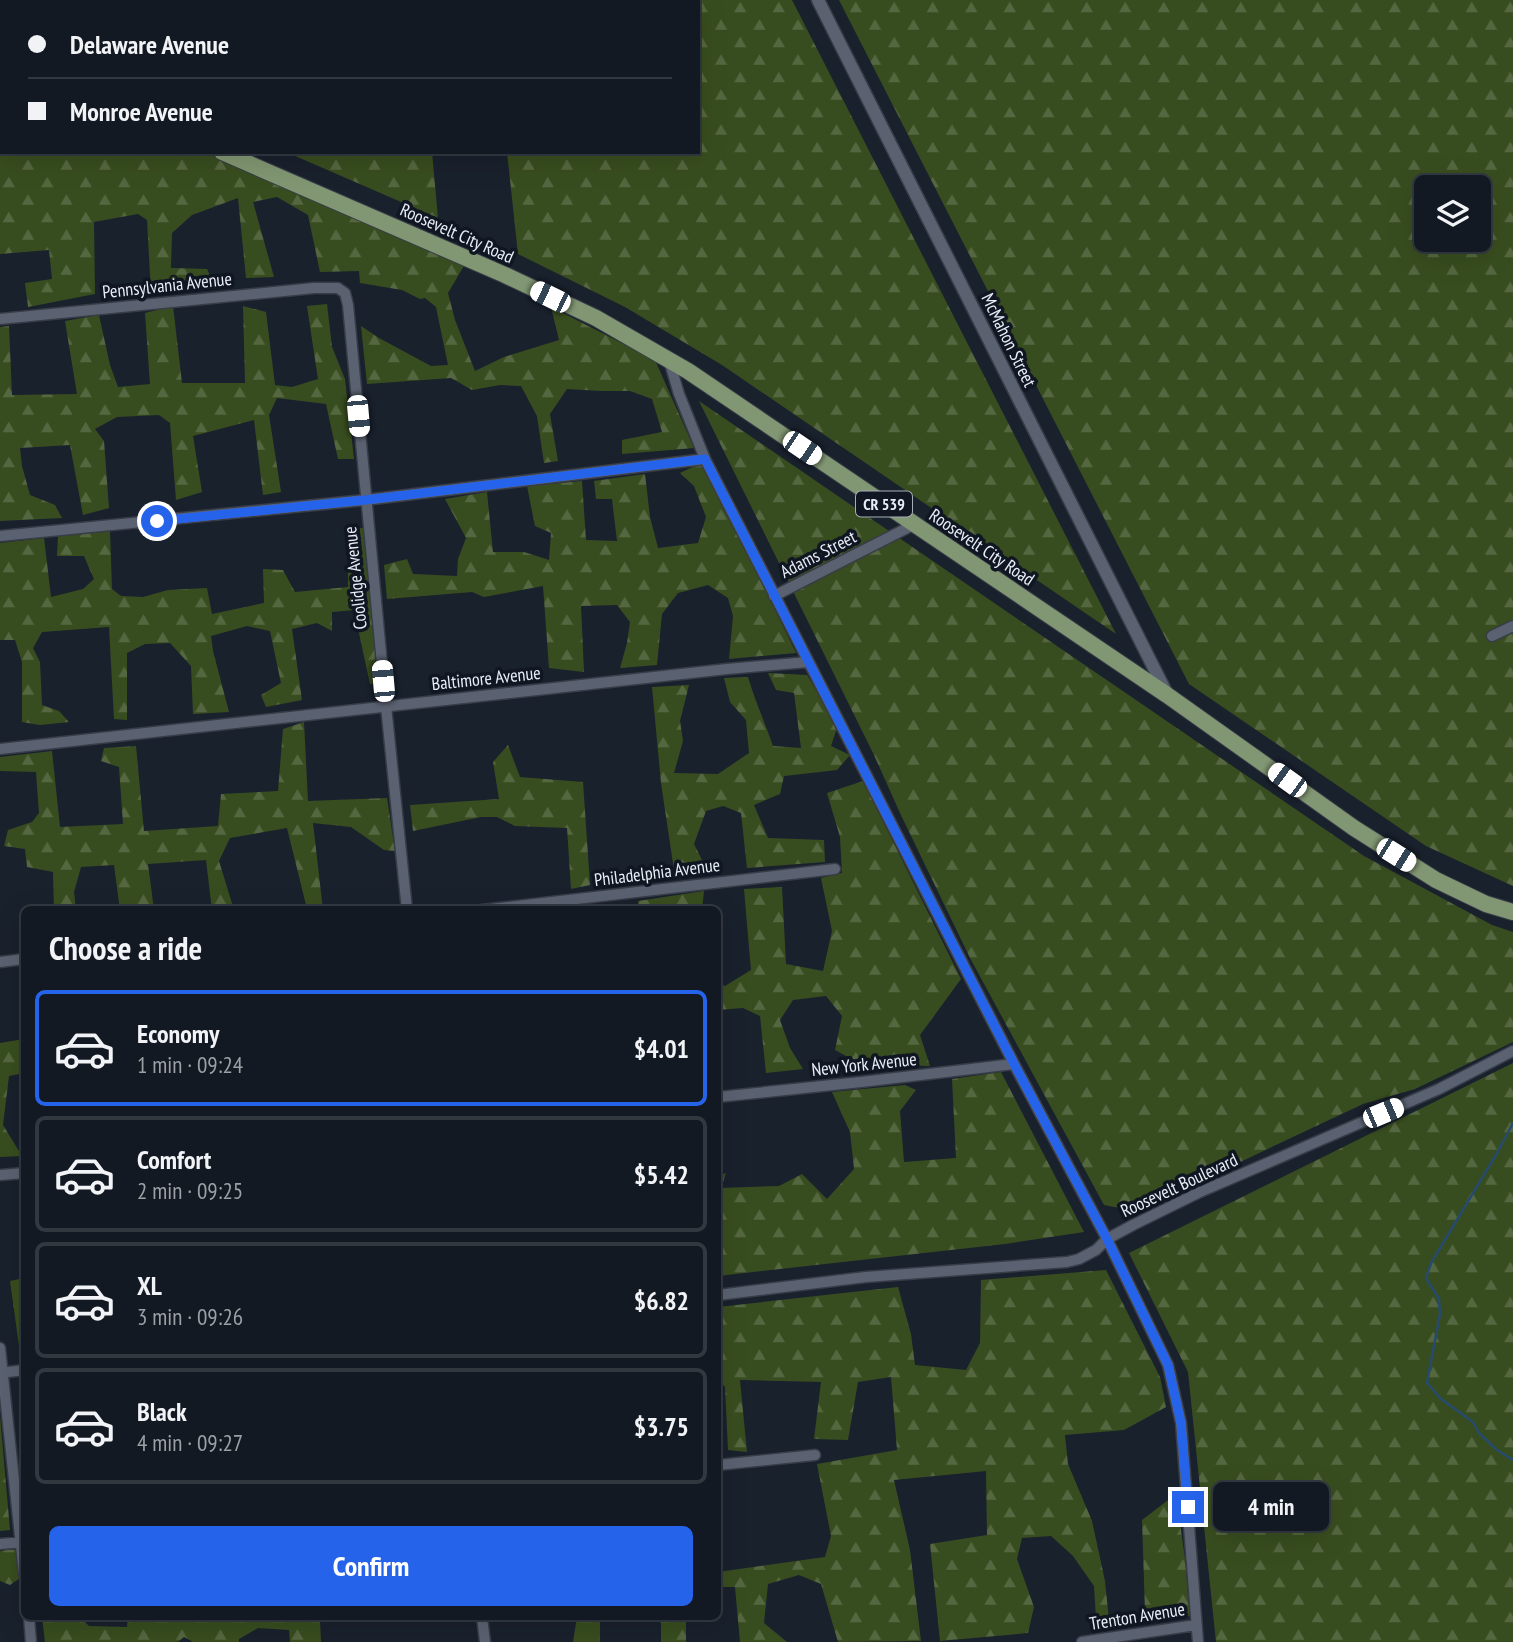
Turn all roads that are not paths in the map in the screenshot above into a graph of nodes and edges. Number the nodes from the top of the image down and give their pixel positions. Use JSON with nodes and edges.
{"nodes":[{"id":1,"x":818,"y":0,"type":"edge"},
{"id":2,"x":227,"y":154,"type":"edge"},
{"id":3,"x":338,"y":288,"type":"joint"},
{"id":4,"x":0,"y":320,"type":"edge"},
{"id":5,"x":669,"y":360,"type":"junction"},
{"id":6,"x":705,"y":459,"type":"junction"},
{"id":7,"x":365,"y":500,"type":"junction"},
{"id":8,"x":915,"y":524,"type":"junction"},
{"id":9,"x":0,"y":536,"type":"edge"},
{"id":10,"x":774,"y":596,"type":"junction"},
{"id":11,"x":1513,"y":626,"type":"edge"},
{"id":12,"x":1492,"y":636,"type":"dead end"},
{"id":13,"x":808,"y":662,"type":"junction"},
{"id":14,"x":1167,"y":695,"type":"junction"},
{"id":15,"x":386,"y":706,"type":"junction"},
{"id":16,"x":0,"y":748,"type":"edge"},
{"id":17,"x":835,"y":869,"type":"dead end"},
{"id":18,"x":407,"y":906,"type":"edge"},
{"id":19,"x":516,"y":906,"type":"edge"},
{"id":20,"x":1513,"y":912,"type":"edge"},
{"id":21,"x":21,"y":959,"type":"edge"},
{"id":22,"x":0,"y":962,"type":"edge"},
{"id":23,"x":1513,"y":1051,"type":"edge"},
{"id":24,"x":1014,"y":1064,"type":"junction"},
{"id":25,"x":721,"y":1097,"type":"edge"},
{"id":26,"x":21,"y":1173,"type":"edge"},
{"id":27,"x":0,"y":1175,"type":"edge"},
{"id":28,"x":1107,"y":1239,"type":"junction"},
{"id":29,"x":721,"y":1295,"type":"edge"},
{"id":30,"x":0,"y":1348,"type":"edge"},
{"id":31,"x":21,"y":1370,"type":"edge"},
{"id":32,"x":1,"y":1372,"type":"edge"},
{"id":33,"x":816,"y":1455,"type":"dead end"},
{"id":34,"x":721,"y":1465,"type":"edge"},
{"id":35,"x":21,"y":1527,"type":"edge"},
{"id":36,"x":21,"y":1542,"type":"edge"},
{"id":37,"x":0,"y":1544,"type":"edge"},
{"id":38,"x":29,"y":1620,"type":"edge"},
{"id":39,"x":482,"y":1620,"type":"edge"},
{"id":40,"x":1196,"y":1625,"type":"junction"},
{"id":41,"x":31,"y":1642,"type":"edge"},
{"id":42,"x":485,"y":1642,"type":"edge"},
{"id":43,"x":1082,"y":1642,"type":"edge"},
{"id":44,"x":1198,"y":1642,"type":"edge"}],
"edges":[{"from":1,"to":14,"type":"street","name":"McMahon Street"},
{"from":2,"to":5,"type":"main road","name":"Roosevelt City Road","number":"CR 539"},
{"from":3,"to":4,"type":"street","name":"Pennsylvania Avenue"},
{"from":3,"to":7,"type":"street","name":"Coolidge Avenue"},
{"from":5,"to":6,"type":"street"},
{"from":5,"to":8,"type":"main road","name":"Roosevelt City Road","number":"CR 539"},
{"from":6,"to":7,"type":"street"},
{"from":6,"to":10,"type":"street"},
{"from":7,"to":9,"type":"street"},
{"from":7,"to":15,"type":"street","name":"Coolidge Avenue"},
{"from":8,"to":10,"type":"street","name":"Adams Street"},
{"from":8,"to":14,"type":"main road","name":"Roosevelt City Road","number":"CR 539"},
{"from":10,"to":13,"type":"street"},
{"from":11,"to":12,"type":"street"},
{"from":13,"to":15,"type":"street","name":"Baltimore Avenue"},
{"from":13,"to":24,"type":"street"},
{"from":14,"to":20,"type":"main road","name":"Roosevelt City Road","number":"CR 539"},
{"from":15,"to":16,"type":"street","name":"Baltimore Avenue"},
{"from":15,"to":18,"type":"street","name":"Coolidge Avenue"},
{"from":17,"to":19,"type":"street","name":"Philadelphia Avenue"},
{"from":21,"to":22,"type":"street"},
{"from":23,"to":28,"type":"street","name":"Roosevelt Boulevard"},
{"from":24,"to":25,"type":"street","name":"New York Avenue"},
{"from":24,"to":28,"type":"street"},
{"from":26,"to":27,"type":"street"},
{"from":28,"to":29,"type":"street","name":"Roosevelt Boulevard"},
{"from":28,"to":40,"type":"street"},
{"from":30,"to":32,"type":"street"},
{"from":31,"to":32,"type":"street"},
{"from":32,"to":35,"type":"street"},
{"from":33,"to":34,"type":"street"},
{"from":36,"to":37,"type":"street"},
{"from":38,"to":41,"type":"street"},
{"from":39,"to":42,"type":"street"},
{"from":40,"to":43,"type":"street","name":"Trenton Avenue"},
{"from":40,"to":44,"type":"street"}]}
